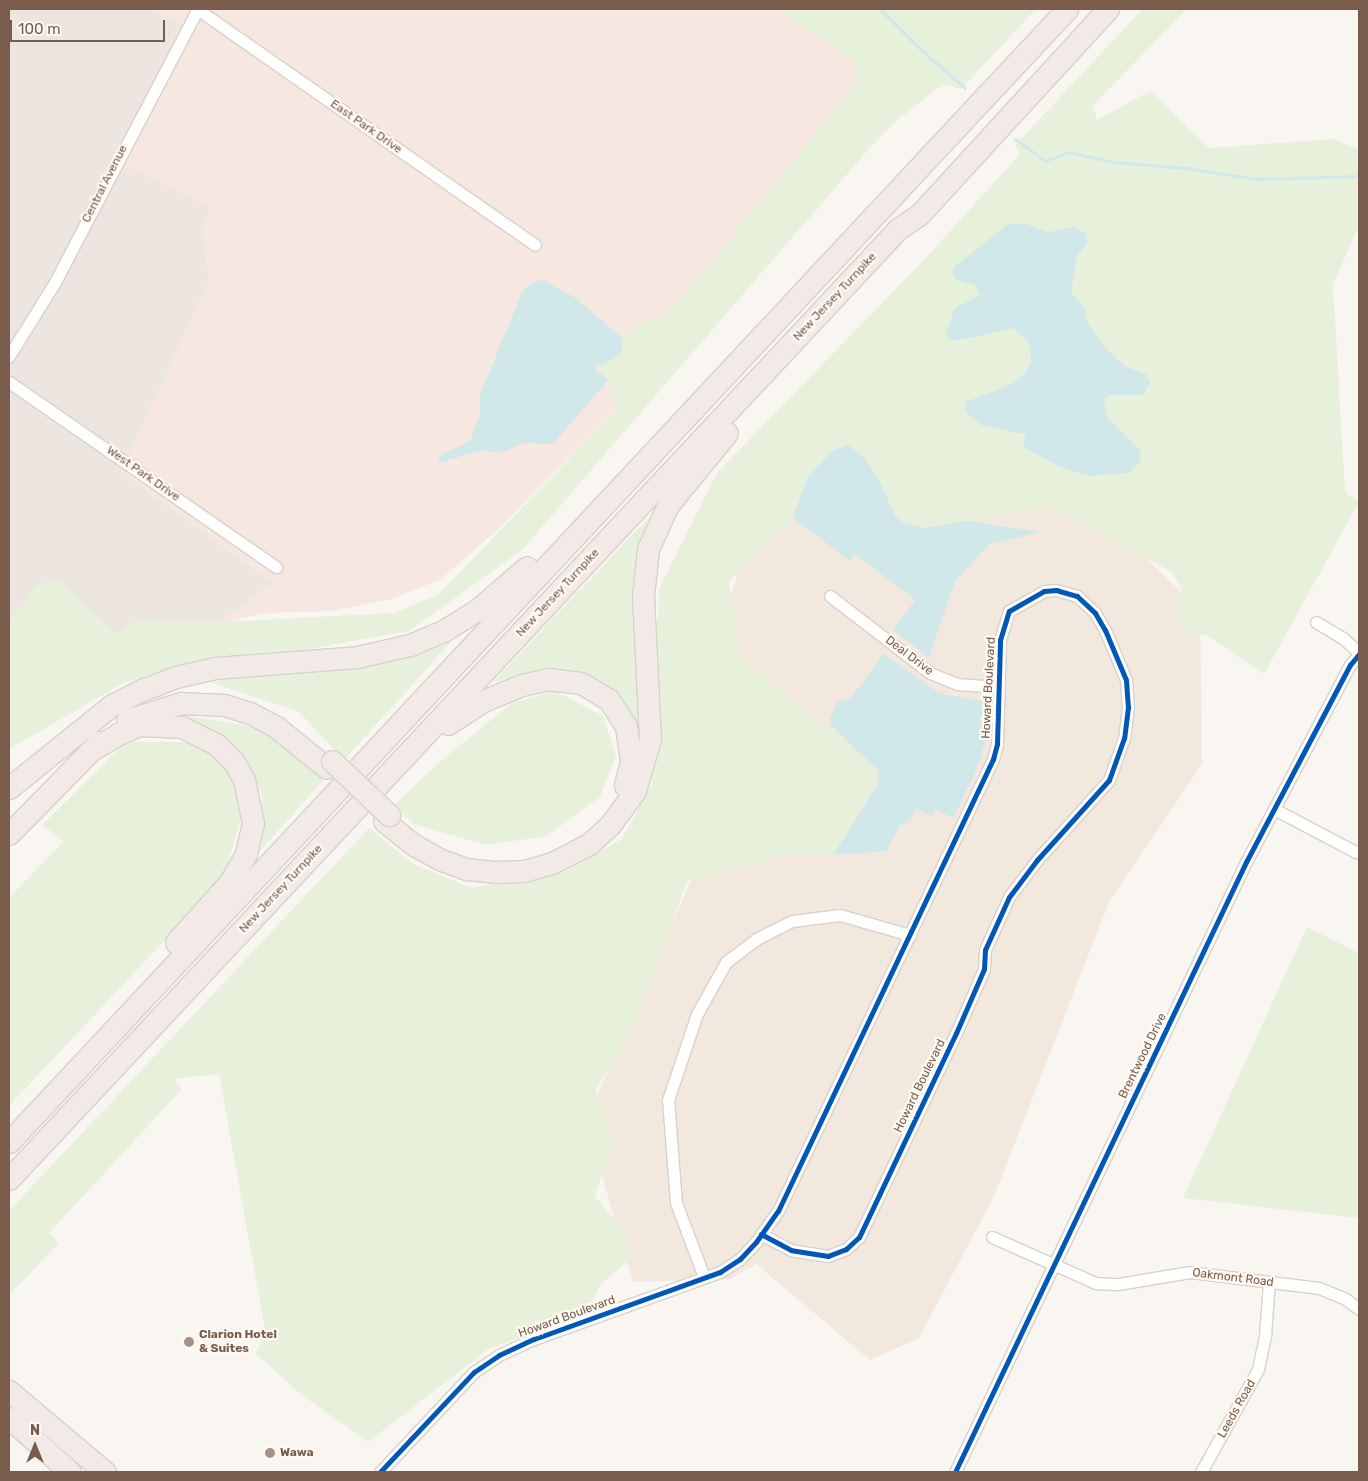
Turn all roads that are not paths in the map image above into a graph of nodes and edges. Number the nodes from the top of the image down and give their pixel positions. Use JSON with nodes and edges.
{"nodes":[{"id":1,"x":197,"y":9,"type":"edge"},
{"id":2,"x":1067,"y":9,"type":"edge"},
{"id":3,"x":1108,"y":9,"type":"edge"},
{"id":4,"x":919,"y":214,"type":"junction"},
{"id":5,"x":535,"y":245,"type":"dead end"},
{"id":6,"x":835,"y":256,"type":"junction"},
{"id":7,"x":9,"y":356,"type":"edge"},
{"id":8,"x":9,"y":382,"type":"edge"},
{"id":9,"x":276,"y":567,"type":"dead end"},
{"id":10,"x":830,"y":596,"type":"dead end"},
{"id":11,"x":1316,"y":622,"type":"dead end"},
{"id":12,"x":1359,"y":654,"type":"edge"},
{"id":13,"x":998,"y":688,"type":"junction"},
{"id":14,"x":70,"y":738,"type":"junction"},
{"id":15,"x":90,"y":751,"type":"junction"},
{"id":16,"x":330,"y":764,"type":"junction"},
{"id":17,"x":9,"y":788,"type":"edge"},
{"id":18,"x":1274,"y":809,"type":"junction"},
{"id":19,"x":387,"y":818,"type":"junction"},
{"id":20,"x":9,"y":834,"type":"edge"},
{"id":21,"x":1356,"y":852,"type":"dead end"},
{"id":22,"x":309,"y":860,"type":"junction"},
{"id":23,"x":910,"y":935,"type":"junction"},
{"id":24,"x":62,"y":1085,"type":"junction"},
{"id":25,"x":9,"y":1142,"type":"edge"},
{"id":26,"x":9,"y":1178,"type":"edge"},
{"id":27,"x":761,"y":1234,"type":"junction"},
{"id":28,"x":992,"y":1237,"type":"dead end"},
{"id":29,"x":1053,"y":1266,"type":"junction"},
{"id":30,"x":704,"y":1277,"type":"junction"},
{"id":31,"x":1269,"y":1282,"type":"junction"},
{"id":32,"x":1359,"y":1309,"type":"edge"},
{"id":33,"x":9,"y":1391,"type":"edge"},
{"id":34,"x":9,"y":1418,"type":"edge"},
{"id":35,"x":61,"y":1470,"type":"edge"},
{"id":36,"x":105,"y":1472,"type":"edge"},
{"id":37,"x":380,"y":1472,"type":"edge"},
{"id":38,"x":955,"y":1472,"type":"edge"},
{"id":39,"x":1201,"y":1472,"type":"edge"}],
"edges":[{"from":1,"to":5,"type":"street","name":"East Park Drive"},
{"from":1,"to":7,"type":"street","name":"Central Avenue"},
{"from":2,"to":6,"type":"highway","name":"New Jersey Turnpike"},
{"from":3,"to":4,"type":"highway","name":"New Jersey Turnpike"},
{"from":4,"to":19,"type":"highway"},
{"from":4,"to":22,"type":"highway","name":"New Jersey Turnpike"},
{"from":6,"to":14,"type":"highway"},
{"from":6,"to":24,"type":"highway","name":"New Jersey Turnpike"},
{"from":8,"to":9,"type":"street","name":"West Park Drive"},
{"from":10,"to":13,"type":"street","name":"Deal Drive"},
{"from":11,"to":12,"type":"street"},
{"from":12,"to":18,"type":"street","name":"Brentwood Drive"},
{"from":13,"to":23,"type":"street","name":"Howard Boulevard"},
{"from":13,"to":27,"type":"street","name":"Howard Boulevard"},
{"from":14,"to":16,"type":"highway"},
{"from":14,"to":17,"type":"highway"},
{"from":15,"to":16,"type":"highway"},
{"from":15,"to":20,"type":"highway"},
{"from":15,"to":24,"type":"highway"},
{"from":16,"to":19,"type":"highway"},
{"from":18,"to":21,"type":"street"},
{"from":18,"to":29,"type":"street","name":"Brentwood Drive"},
{"from":19,"to":22,"type":"highway"},
{"from":22,"to":26,"type":"highway","name":"New Jersey Turnpike"},
{"from":23,"to":27,"type":"street","name":"Howard Boulevard"},
{"from":23,"to":30,"type":"street"},
{"from":24,"to":25,"type":"highway","name":"New Jersey Turnpike"},
{"from":27,"to":30,"type":"street","name":"Howard Boulevard"},
{"from":28,"to":29,"type":"street","name":"Oakmont Road"},
{"from":29,"to":31,"type":"street","name":"Oakmont Road"},
{"from":29,"to":38,"type":"street","name":"Brentwood Drive"},
{"from":30,"to":37,"type":"street","name":"Howard Boulevard"},
{"from":31,"to":32,"type":"street","name":"Oakmont Road"},
{"from":31,"to":39,"type":"street","name":"Leeds Road"},
{"from":33,"to":36,"type":"highway"},
{"from":34,"to":35,"type":"highway"}]}
